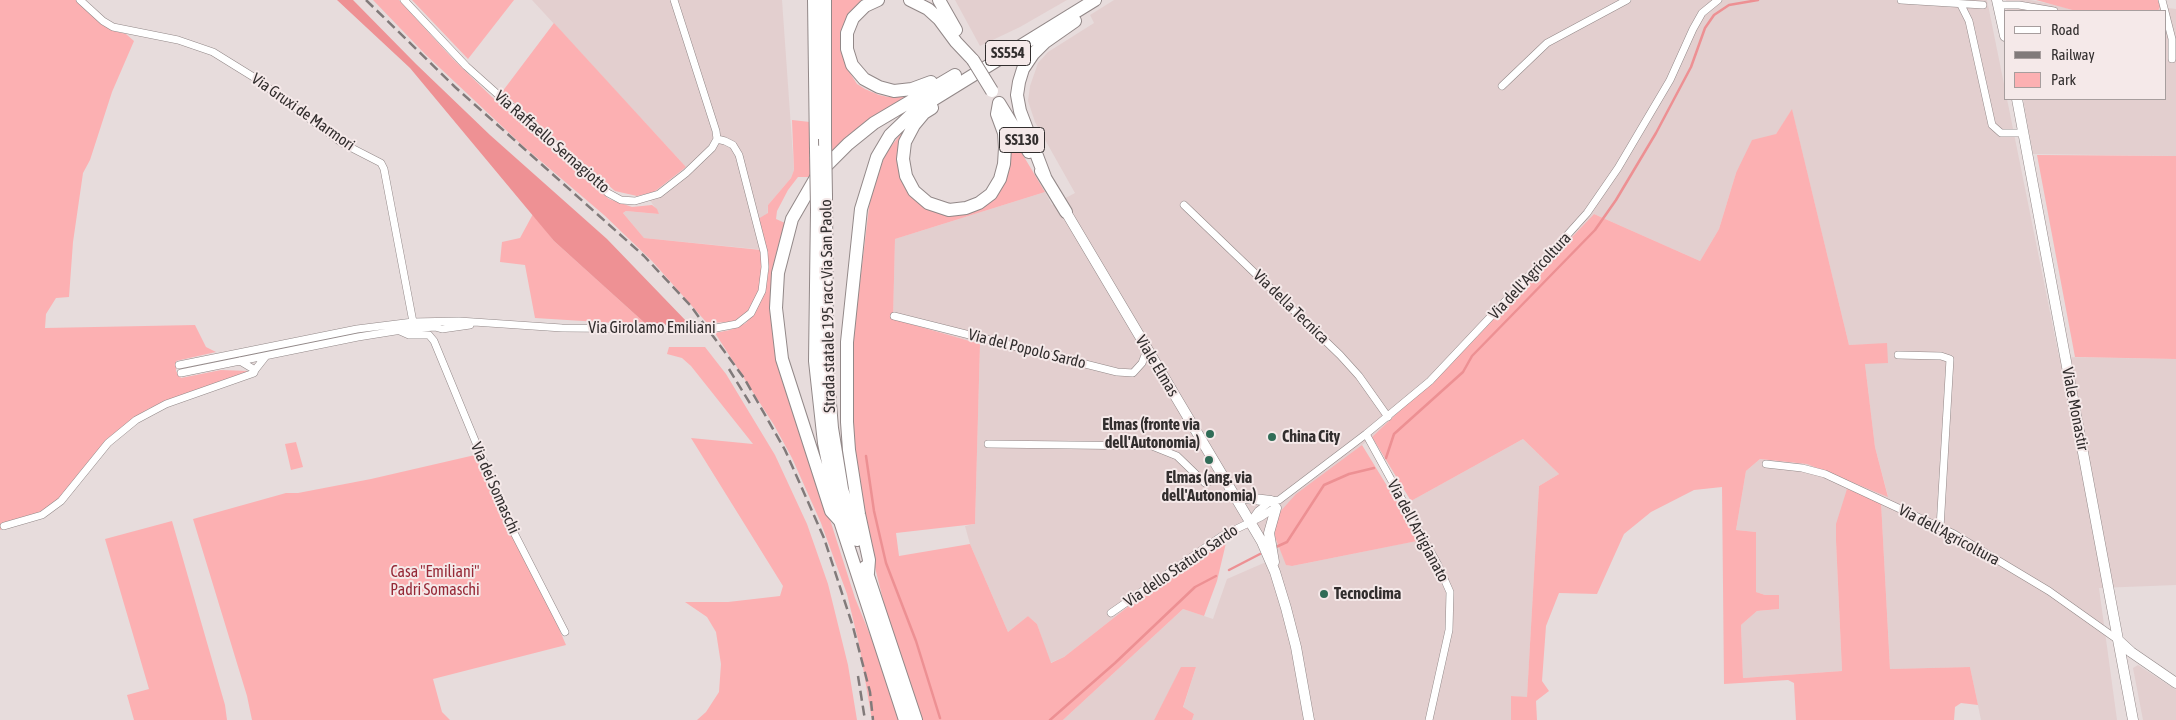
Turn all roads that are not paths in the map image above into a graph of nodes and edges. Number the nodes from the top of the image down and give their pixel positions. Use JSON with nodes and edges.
{"nodes":[{"id":1,"x":80,"y":0,"type":"edge"},
{"id":2,"x":404,"y":0,"type":"edge"},
{"id":3,"x":674,"y":0,"type":"edge"},
{"id":4,"x":814,"y":0,"type":"edge"},
{"id":5,"x":824,"y":0,"type":"edge"},
{"id":6,"x":878,"y":0,"type":"edge"},
{"id":7,"x":910,"y":0,"type":"edge"},
{"id":8,"x":939,"y":0,"type":"edge"},
{"id":9,"x":949,"y":0,"type":"edge"},
{"id":10,"x":1079,"y":0,"type":"edge"},
{"id":11,"x":1095,"y":0,"type":"edge"},
{"id":12,"x":1106,"y":0,"type":"edge"},
{"id":13,"x":1627,"y":0,"type":"edge"},
{"id":14,"x":1718,"y":0,"type":"edge"},
{"id":15,"x":1901,"y":0,"type":"edge"},
{"id":16,"x":1998,"y":3,"type":"edge"},
{"id":17,"x":1961,"y":5,"type":"junction"},
{"id":18,"x":1982,"y":5,"type":"dead end"},
{"id":19,"x":2048,"y":10,"type":"edge"},
{"id":20,"x":2166,"y":15,"type":"edge"},
{"id":21,"x":950,"y":21,"type":"junction"},
{"id":22,"x":2004,"y":31,"type":"edge"},
{"id":23,"x":959,"y":41,"type":"junction"},
{"id":24,"x":2171,"y":59,"type":"edge"},
{"id":25,"x":969,"y":76,"type":"junction"},
{"id":26,"x":952,"y":77,"type":"junction"},
{"id":27,"x":1502,"y":86,"type":"dead end"},
{"id":28,"x":2018,"y":100,"type":"edge"},
{"id":29,"x":919,"y":102,"type":"junction"},
{"id":30,"x":998,"y":103,"type":"junction"},
{"id":31,"x":2024,"y":133,"type":"junction"},
{"id":32,"x":717,"y":140,"type":"junction"},
{"id":33,"x":1045,"y":177,"type":"junction"},
{"id":34,"x":1184,"y":205,"type":"dead end"},
{"id":35,"x":1066,"y":212,"type":"joint"},
{"id":36,"x":894,"y":316,"type":"dead end"},
{"id":37,"x":442,"y":321,"type":"junction"},
{"id":38,"x":413,"y":322,"type":"junction"},
{"id":39,"x":476,"y":324,"type":"junction"},
{"id":40,"x":442,"y":329,"type":"junction"},
{"id":41,"x":400,"y":331,"type":"junction"},
{"id":42,"x":434,"y":341,"type":"junction"},
{"id":43,"x":1147,"y":350,"type":"junction"},
{"id":44,"x":1898,"y":355,"type":"dead end"},
{"id":45,"x":266,"y":356,"type":"junction"},
{"id":46,"x":240,"y":361,"type":"junction"},
{"id":47,"x":179,"y":364,"type":"dead end"},
{"id":48,"x":255,"y":370,"type":"junction"},
{"id":49,"x":180,"y":373,"type":"dead end"},
{"id":50,"x":1388,"y":417,"type":"junction"},
{"id":51,"x":1366,"y":434,"type":"junction"},
{"id":52,"x":988,"y":444,"type":"dead end"},
{"id":53,"x":1766,"y":464,"type":"dead end"},
{"id":54,"x":1224,"y":477,"type":"junction"},
{"id":55,"x":1236,"y":496,"type":"junction"},
{"id":56,"x":1275,"y":503,"type":"junction"},
{"id":57,"x":840,"y":521,"type":"junction"},
{"id":58,"x":1251,"y":521,"type":"junction"},
{"id":59,"x":4,"y":526,"type":"dead end"},
{"id":60,"x":1940,"y":528,"type":"junction"},
{"id":61,"x":868,"y":573,"type":"junction"},
{"id":62,"x":1275,"y":573,"type":"junction"},
{"id":63,"x":1111,"y":613,"type":"dead end"},
{"id":64,"x":565,"y":632,"type":"dead end"},
{"id":65,"x":2118,"y":640,"type":"junction"},
{"id":66,"x":889,"y":655,"type":"junction"},
{"id":67,"x":2176,"y":683,"type":"edge"},
{"id":68,"x":904,"y":720,"type":"edge"},
{"id":69,"x":916,"y":720,"type":"edge"},
{"id":70,"x":1309,"y":720,"type":"edge"},
{"id":71,"x":1429,"y":720,"type":"edge"},
{"id":72,"x":2133,"y":720,"type":"edge"}],
"edges":[{"from":1,"to":38,"type":"street","name":"Via Gruxi de Marmori"},
{"from":2,"to":32,"type":"street","name":"Via Raffaello Sernagiotto"},
{"from":3,"to":32,"type":"street"},
{"from":4,"to":57,"type":"highway","name":"Strada statale 195 racc Via San Paolo","bridge":true},
{"from":5,"to":61,"type":"highway","name":"Strada statale 195 racc Via San Paolo","bridge":true},
{"from":6,"to":26,"type":"highway"},
{"from":7,"to":23,"type":"highway"},
{"from":8,"to":21,"type":"highway"},
{"from":9,"to":21,"type":"highway"},
{"from":10,"to":26,"type":"highway","number":"SS554"},
{"from":11,"to":25,"type":"highway","number":"SS554"},
{"from":12,"to":33,"type":"highway"},
{"from":13,"to":27,"type":"street"},
{"from":14,"to":50,"type":"street","name":"Via dell'Agricoltura"},
{"from":15,"to":17,"type":"street"},
{"from":16,"to":19,"type":"street"},
{"from":16,"to":22,"type":"main road"},
{"from":17,"to":18,"type":"street"},
{"from":17,"to":31,"type":"street"},
{"from":20,"to":24,"type":"street"},
{"from":21,"to":23,"type":"highway"},
{"from":23,"to":30,"type":"highway","number":"SS130","bridge":true},
{"from":25,"to":29,"type":"highway","number":"SS554"},
{"from":25,"to":30,"type":"highway"},
{"from":26,"to":29,"type":"highway","number":"SS554"},
{"from":28,"to":31,"type":"main road","name":"Viale Monastir"},
{"from":29,"to":57,"type":"highway"},
{"from":29,"to":61,"type":"highway"},
{"from":30,"to":33,"type":"highway","number":"SS130"},
{"from":31,"to":65,"type":"main road","name":"Viale Monastir"},
{"from":32,"to":39,"type":"street","name":"Via Girolamo Emiliani","bridge":true},
{"from":33,"to":35,"type":"highway","number":"SS130"},
{"from":34,"to":50,"type":"street","name":"Via della Tecnica"},
{"from":35,"to":43,"type":"main road","name":"Viale Elmas"},
{"from":36,"to":43,"type":"street","name":"Via del Popolo Sardo"},
{"from":37,"to":38,"type":"street","name":"Via Girolamo Emiliani"},
{"from":37,"to":39,"type":"street","name":"Via Girolamo Emiliani"},
{"from":37,"to":40,"type":"street"},
{"from":38,"to":47,"type":"street","name":"Via Girolamo Emiliani"},
{"from":39,"to":40,"type":"street","name":"Via Girolamo Emiliani"},
{"from":40,"to":41,"type":"street","name":"Via Girolamo Emiliani"},
{"from":40,"to":42,"type":"street"},
{"from":41,"to":42,"type":"street"},
{"from":41,"to":45,"type":"street","name":"Via Girolamo Emiliani"},
{"from":42,"to":64,"type":"street","name":"Via dei Somaschi"},
{"from":43,"to":54,"type":"main road","name":"Viale Elmas"},
{"from":44,"to":60,"type":"street"},
{"from":45,"to":46,"type":"street","name":"Via Girolamo Emiliani"},
{"from":45,"to":48,"type":"street"},
{"from":46,"to":48,"type":"street"},
{"from":46,"to":49,"type":"street","name":"Via Girolamo Emiliani"},
{"from":48,"to":59,"type":"street"},
{"from":50,"to":51,"type":"street","name":"Via dell'Agricoltura"},
{"from":51,"to":56,"type":"street","name":"Via dell'Agricoltura"},
{"from":51,"to":71,"type":"street","name":"Via dell'Artigianato"},
{"from":52,"to":54,"type":"street"},
{"from":53,"to":60,"type":"street","name":"Via dell'Agricoltura"},
{"from":54,"to":55,"type":"main road","name":"Viale Elmas"},
{"from":55,"to":56,"type":"main road"},
{"from":55,"to":58,"type":"main road","name":"Viale Elmas"},
{"from":56,"to":58,"type":"street","name":"Via dell'Agricoltura"},
{"from":56,"to":62,"type":"main road"},
{"from":57,"to":66,"type":"highway","name":"Strada statale 195 racc Via San Paolo"},
{"from":58,"to":62,"type":"main road","name":"Viale Elmas"},
{"from":58,"to":63,"type":"street","name":"Via dello Statuto Sardo"},
{"from":60,"to":65,"type":"street","name":"Via dell'Agricoltura"},
{"from":61,"to":66,"type":"highway","name":"Strada statale 195 racc Via San Paolo"},
{"from":62,"to":70,"type":"main road","name":"Viale Elmas"},
{"from":65,"to":67,"type":"main road"},
{"from":65,"to":72,"type":"main road","name":"Viale Monastir"},
{"from":66,"to":68,"type":"highway","name":"Strada statale 195 racc Via San Paolo"},
{"from":66,"to":69,"type":"highway","name":"Strada statale 195 racc Via San Paolo"}]}
